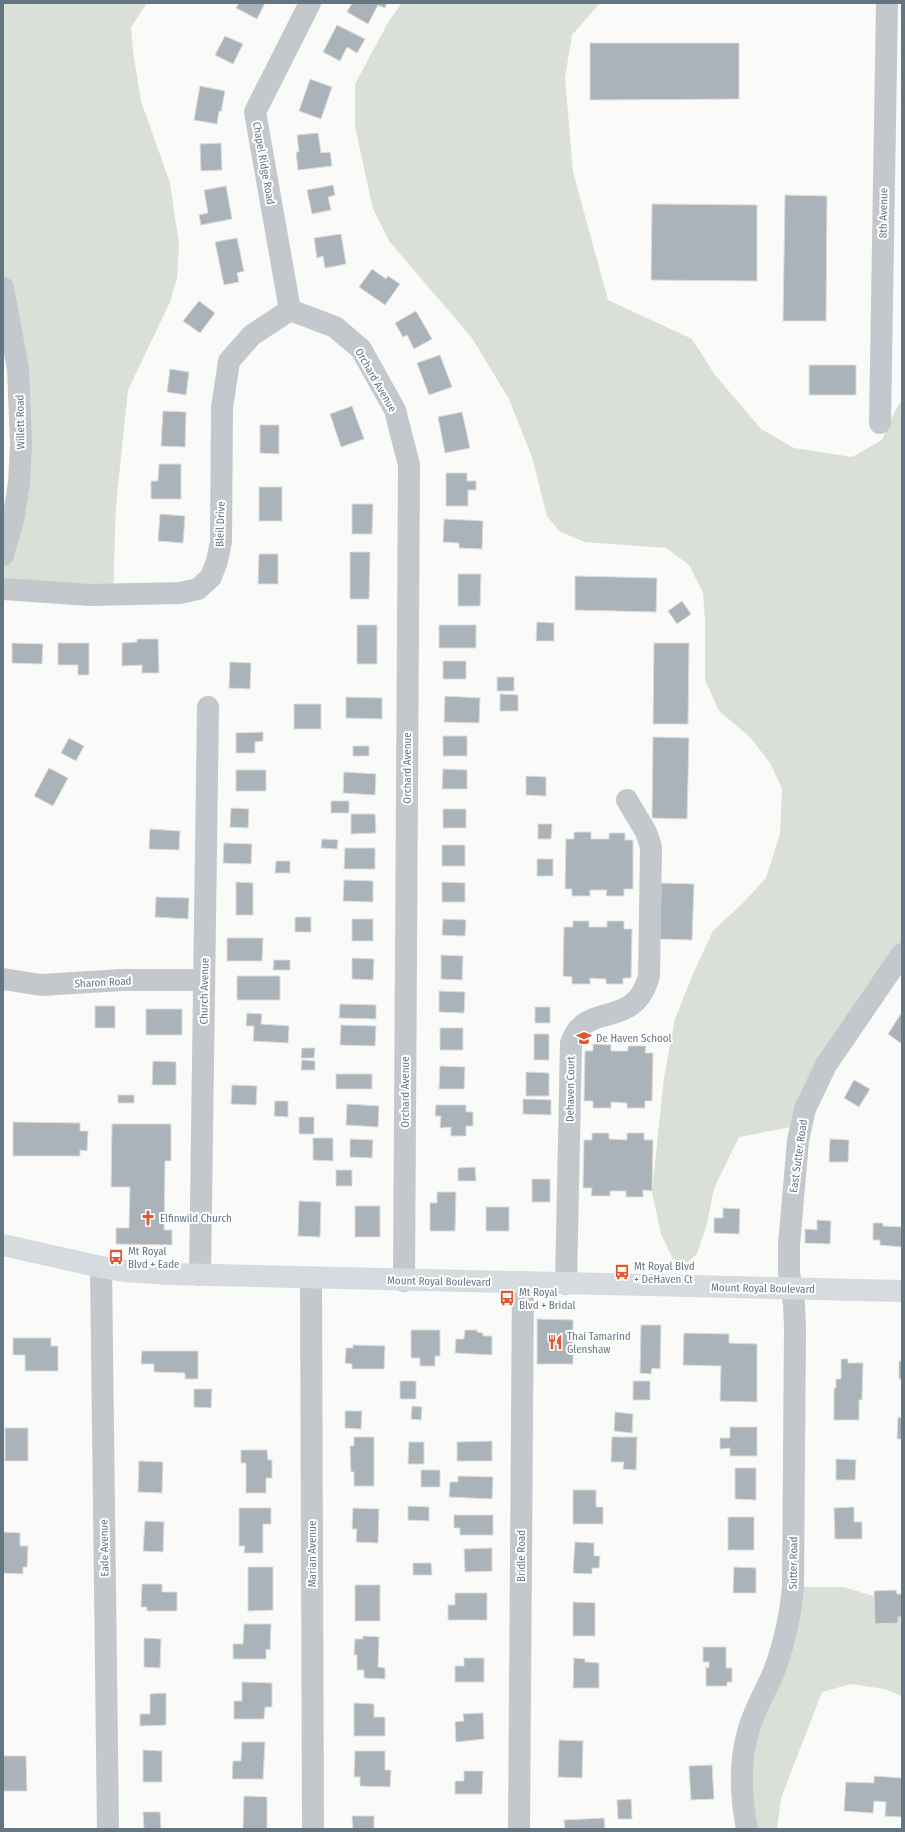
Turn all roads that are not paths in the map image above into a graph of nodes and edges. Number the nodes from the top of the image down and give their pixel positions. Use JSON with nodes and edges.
{"nodes":[{"id":1,"x":310,"y":3,"type":"edge"},
{"id":2,"x":887,"y":3,"type":"edge"},
{"id":3,"x":894,"y":38,"type":"edge"},
{"id":4,"x":3,"y":288,"type":"edge"},
{"id":5,"x":290,"y":310,"type":"junction"},
{"id":6,"x":880,"y":423,"type":"dead end"},
{"id":7,"x":3,"y":555,"type":"edge"},
{"id":8,"x":3,"y":588,"type":"edge"},
{"id":9,"x":208,"y":707,"type":"dead end"},
{"id":10,"x":627,"y":800,"type":"dead end"},
{"id":11,"x":902,"y":954,"type":"edge"},
{"id":12,"x":3,"y":979,"type":"edge"},
{"id":13,"x":204,"y":980,"type":"junction"},
{"id":14,"x":3,"y":1245,"type":"edge"},
{"id":15,"x":101,"y":1267,"type":"junction"},
{"id":16,"x":200,"y":1276,"type":"junction"},
{"id":17,"x":311,"y":1278,"type":"junction"},
{"id":18,"x":404,"y":1281,"type":"junction"},
{"id":19,"x":523,"y":1283,"type":"junction"},
{"id":20,"x":566,"y":1284,"type":"junction"},
{"id":21,"x":792,"y":1289,"type":"junction"},
{"id":22,"x":902,"y":1291,"type":"edge"},
{"id":23,"x":108,"y":1829,"type":"edge"},
{"id":24,"x":313,"y":1829,"type":"edge"},
{"id":25,"x":519,"y":1829,"type":"edge"},
{"id":26,"x":747,"y":1829,"type":"edge"}],
"edges":[{"from":1,"to":5,"type":"street","name":"Chapel Ridge Road"},
{"from":2,"to":3,"type":"street","name":"8th Avenue"},
{"from":3,"to":6,"type":"street","name":"8th Avenue"},
{"from":4,"to":7,"type":"street","name":"Willett Road"},
{"from":5,"to":8,"type":"street","name":"Bleil Drive"},
{"from":5,"to":18,"type":"street","name":"Orchard Avenue"},
{"from":9,"to":13,"type":"street","name":"Church Avenue"},
{"from":10,"to":20,"type":"street","name":"Dehaven Court"},
{"from":11,"to":21,"type":"street","name":"East Sutter Road"},
{"from":12,"to":13,"type":"street","name":"Sharon Road"},
{"from":13,"to":16,"type":"street","name":"Church Avenue"},
{"from":14,"to":15,"type":"main road","name":"Mount Royal Boulevard"},
{"from":15,"to":16,"type":"main road","name":"Mount Royal Boulevard"},
{"from":15,"to":23,"type":"street","name":"Eade Avenue"},
{"from":16,"to":17,"type":"main road","name":"Mount Royal Boulevard"},
{"from":17,"to":18,"type":"main road","name":"Mount Royal Boulevard"},
{"from":17,"to":24,"type":"street","name":"Marian Avenue"},
{"from":18,"to":19,"type":"main road","name":"Mount Royal Boulevard"},
{"from":19,"to":20,"type":"main road","name":"Mount Royal Boulevard"},
{"from":19,"to":25,"type":"street","name":"Bridle Road"},
{"from":20,"to":21,"type":"main road","name":"Mount Royal Boulevard"},
{"from":21,"to":22,"type":"main road","name":"Mount Royal Boulevard"},
{"from":21,"to":26,"type":"street","name":"Sutter Road"}]}
